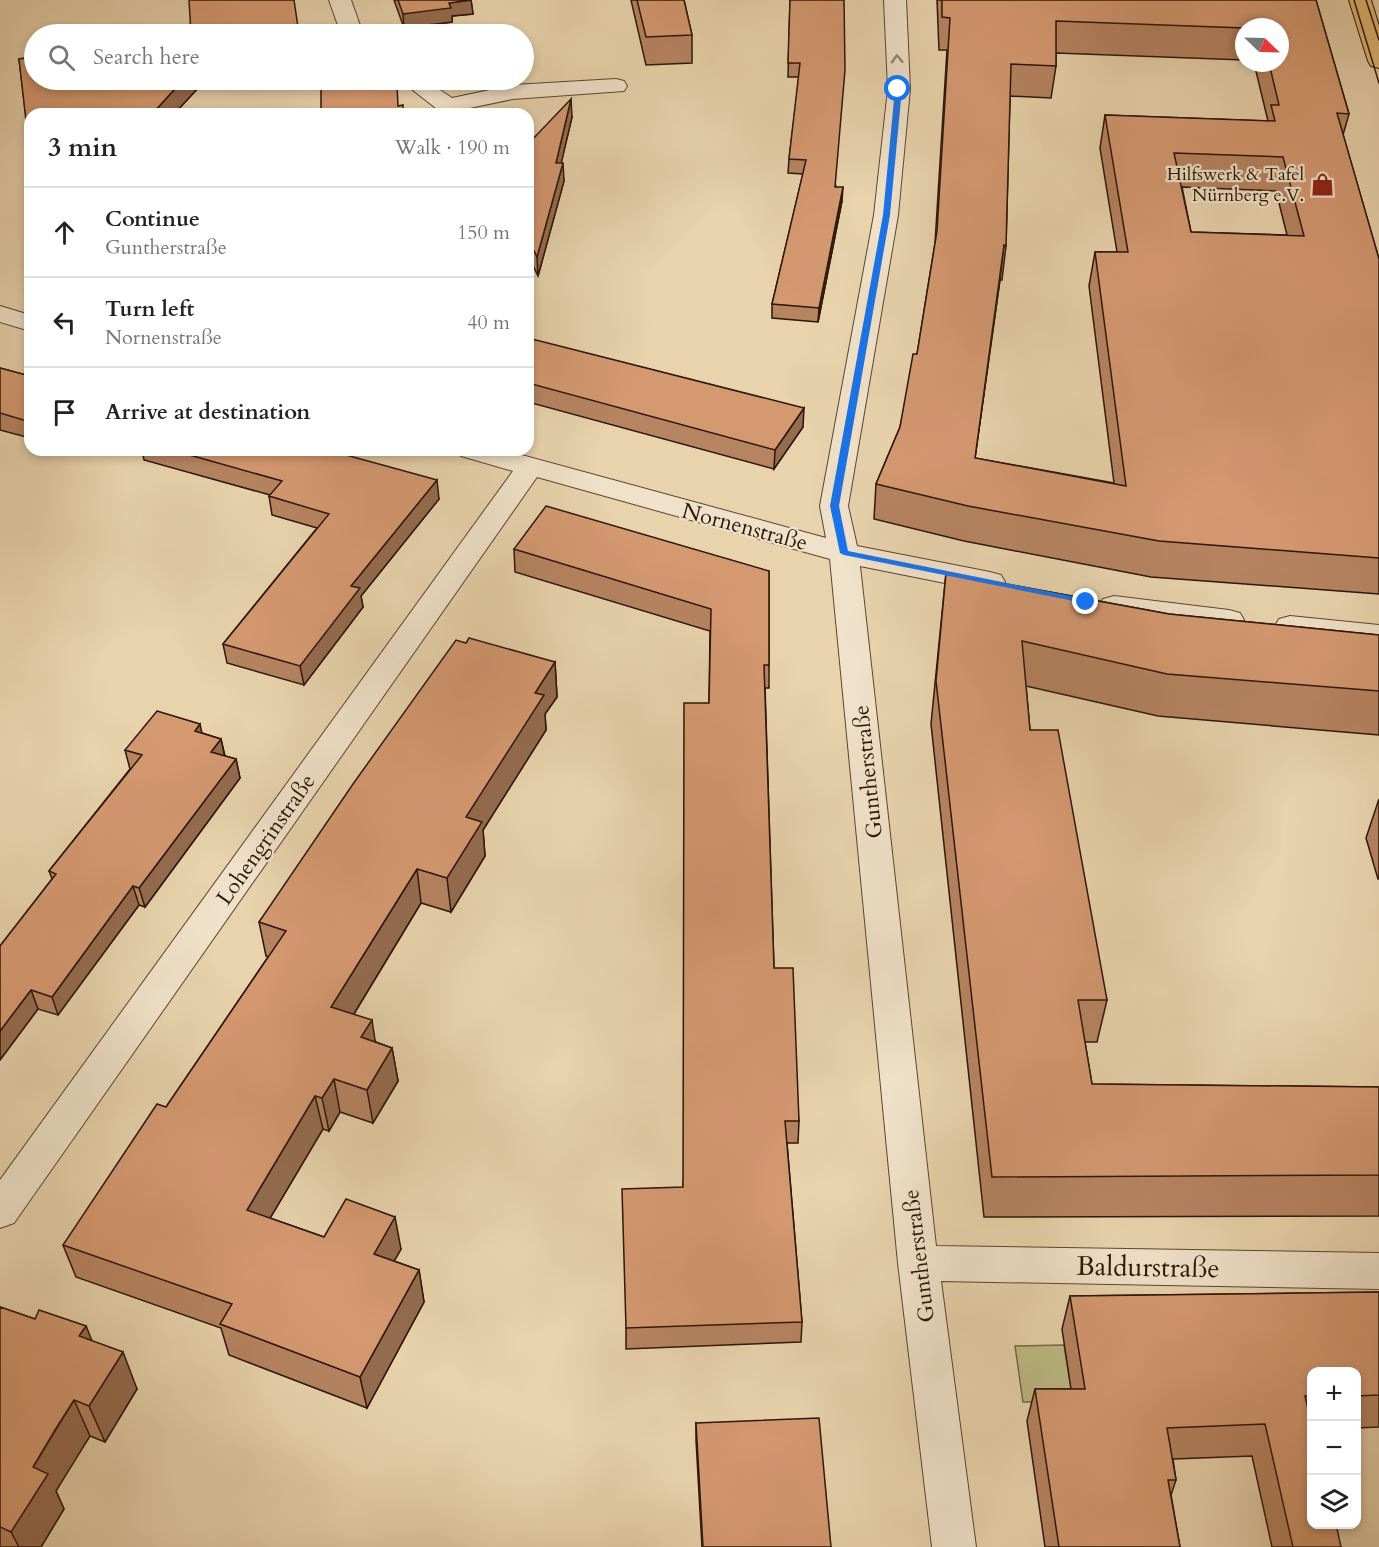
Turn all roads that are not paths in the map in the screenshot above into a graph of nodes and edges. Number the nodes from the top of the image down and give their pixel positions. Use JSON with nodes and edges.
{"nodes":[{"id":1,"x":340,"y":0,"type":"edge"},
{"id":2,"x":895,"y":0,"type":"edge"},
{"id":3,"x":1360,"y":0,"type":"edge"},
{"id":4,"x":348,"y":24,"type":"edge"},
{"id":5,"x":1379,"y":61,"type":"edge"},
{"id":6,"x":616,"y":86,"type":"dead end"},
{"id":7,"x":423,"y":90,"type":"edge"},
{"id":8,"x":446,"y":108,"type":"edge"},
{"id":9,"x":455,"y":108,"type":"edge"},
{"id":10,"x":0,"y":314,"type":"edge"},
{"id":11,"x":24,"y":321,"type":"edge"},
{"id":12,"x":492,"y":456,"type":"edge"},
{"id":13,"x":530,"y":467,"type":"junction"},
{"id":14,"x":844,"y":553,"type":"junction"},
{"id":15,"x":1017,"y":588,"type":"edge"},
{"id":16,"x":1086,"y":602,"type":"edge"},
{"id":17,"x":1379,"y":635,"type":"edge"},
{"id":18,"x":0,"y":1211,"type":"edge"},
{"id":19,"x":918,"y":1263,"type":"junction"},
{"id":20,"x":1379,"y":1271,"type":"edge"},
{"id":21,"x":954,"y":1547,"type":"edge"}],
"edges":[{"from":1,"to":4,"type":"street"},
{"from":14,"to":2,"type":"street","name":"Guntherstraße","one_way":true},
{"from":3,"to":5,"type":"main road"},
{"from":6,"to":9,"type":"street"},
{"from":7,"to":8,"type":"street"},
{"from":10,"to":11,"type":"street"},
{"from":12,"to":13,"type":"street","name":"Nornenstraße"},
{"from":13,"to":14,"type":"street","name":"Nornenstraße"},
{"from":13,"to":18,"type":"street","name":"Lohengrinstraße"},
{"from":14,"to":15,"type":"street","name":"Nornenstraße"},
{"from":14,"to":19,"type":"street","name":"Guntherstraße"},
{"from":16,"to":17,"type":"street"},
{"from":19,"to":20,"type":"street","name":"Baldurstraße"},
{"from":19,"to":21,"type":"street","name":"Guntherstraße"}]}
